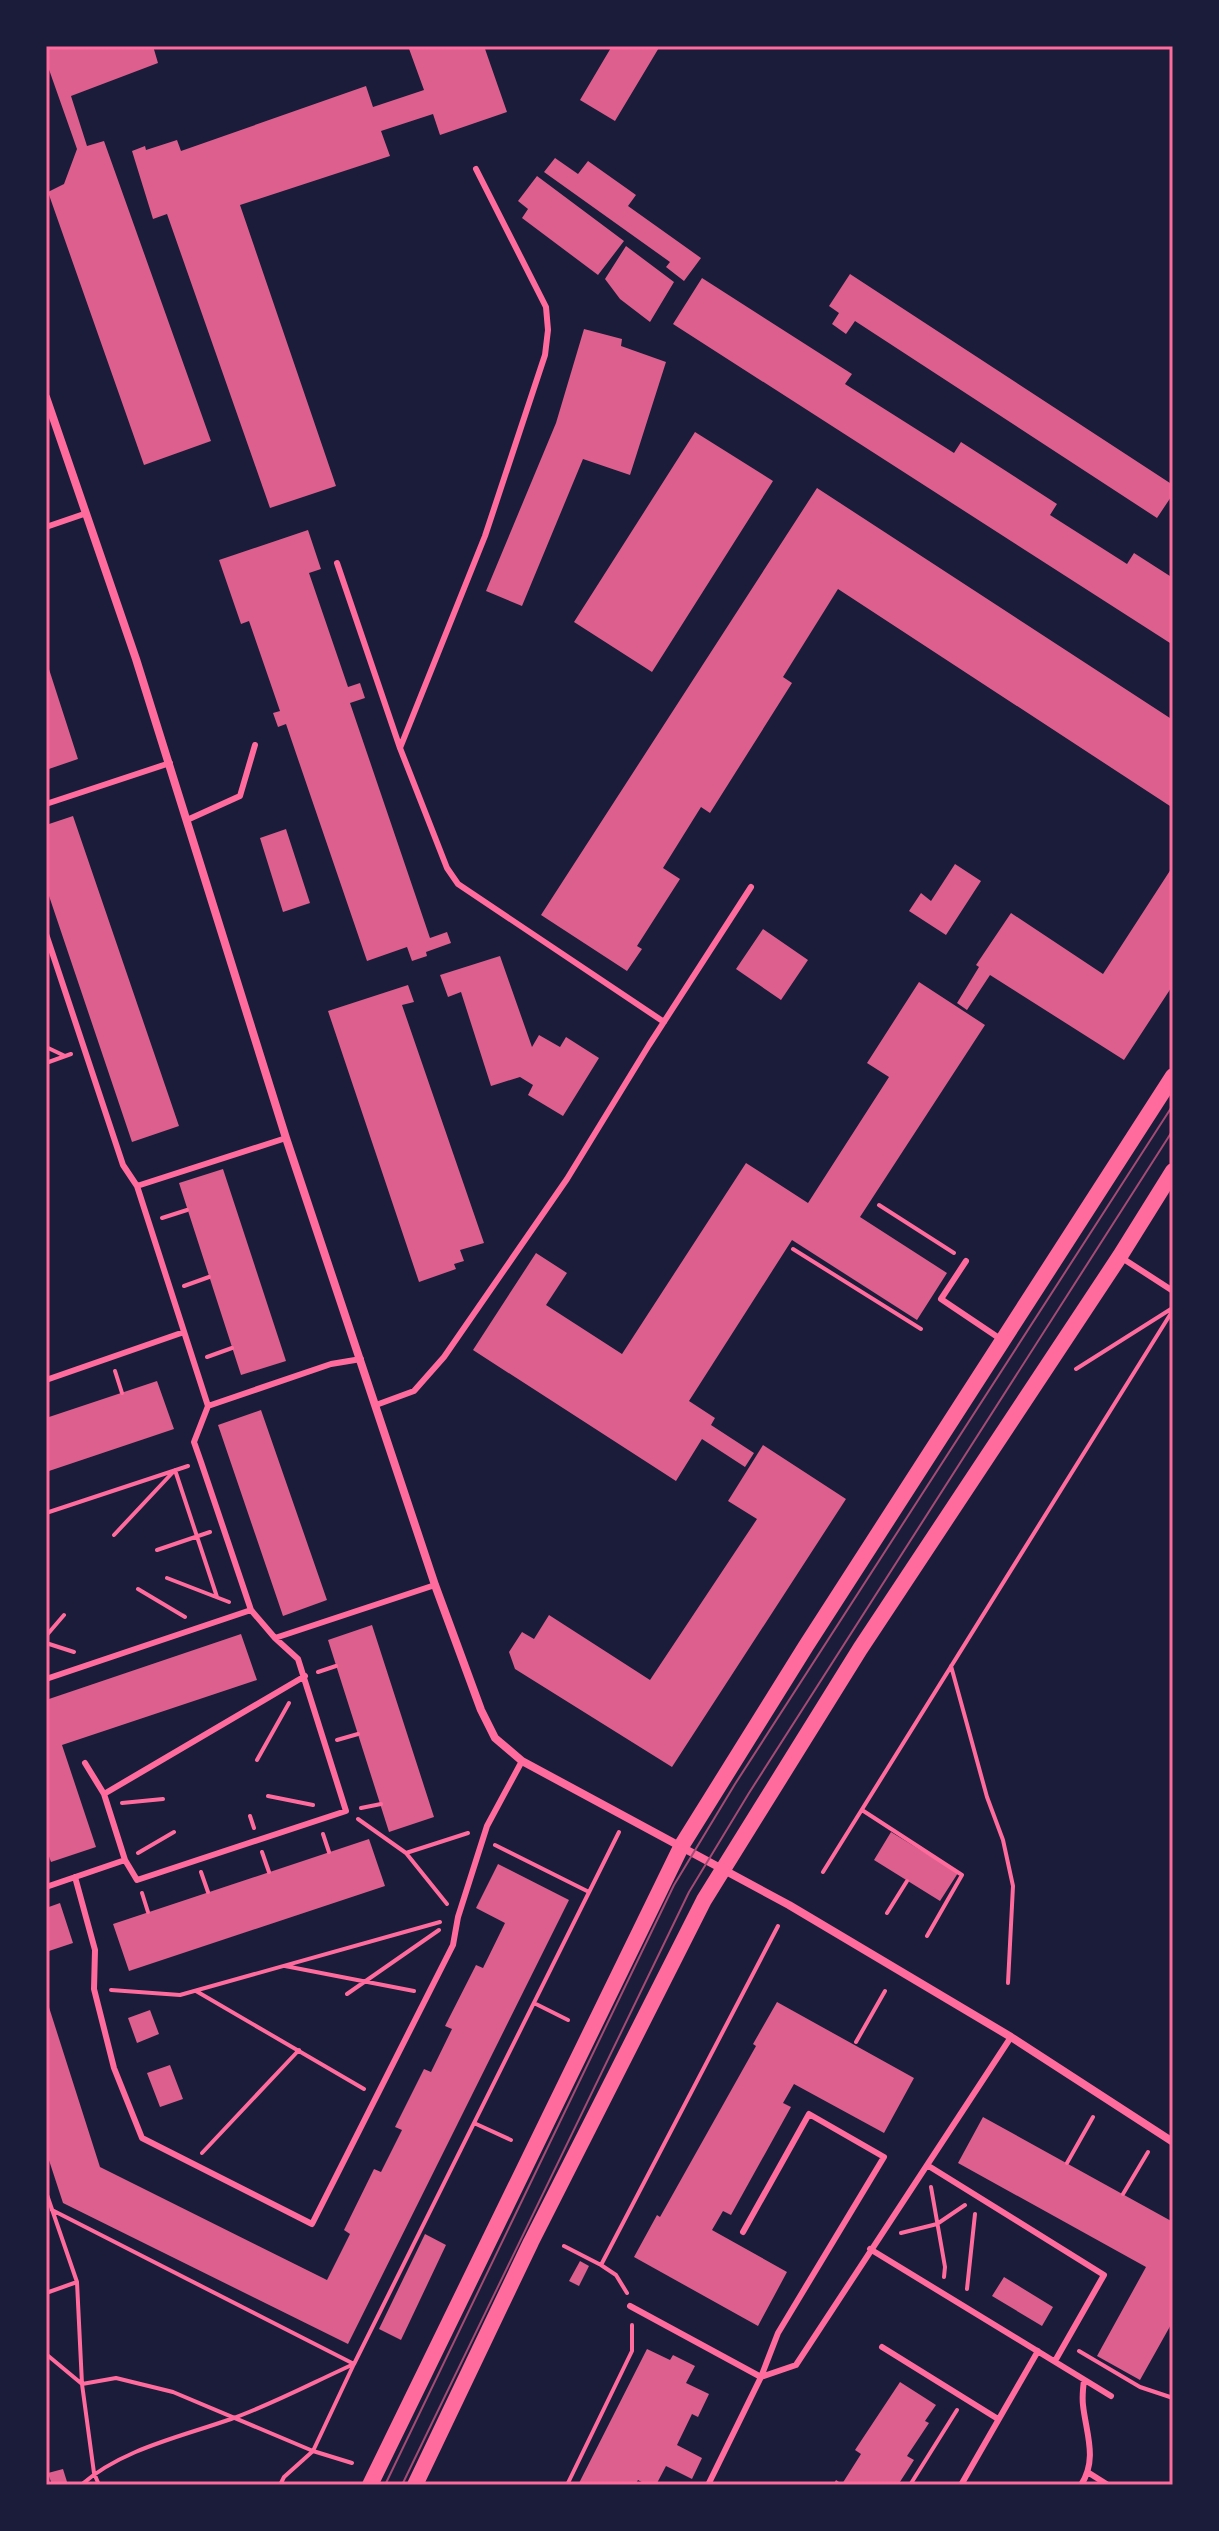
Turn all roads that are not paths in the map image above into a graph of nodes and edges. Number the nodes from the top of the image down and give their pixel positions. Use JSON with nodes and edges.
{"nodes":[{"id":1,"x":476,"y":169,"type":"dead end"},
{"id":2,"x":46,"y":397,"type":"edge"},
{"id":3,"x":84,"y":514,"type":"junction"},
{"id":4,"x":46,"y":527,"type":"edge"},
{"id":5,"x":337,"y":563,"type":"dead end"},
{"id":6,"x":255,"y":745,"type":"dead end"},
{"id":7,"x":400,"y":748,"type":"junction"},
{"id":8,"x":170,"y":763,"type":"junction"},
{"id":9,"x":46,"y":804,"type":"edge"},
{"id":10,"x":187,"y":820,"type":"junction"},
{"id":11,"x":751,"y":887,"type":"dead end"},
{"id":12,"x":46,"y":934,"type":"edge"},
{"id":13,"x":664,"y":1022,"type":"junction"},
{"id":14,"x":1173,"y":1076,"type":"edge"},
{"id":15,"x":286,"y":1138,"type":"junction"},
{"id":16,"x":1173,"y":1171,"type":"edge"},
{"id":17,"x":137,"y":1186,"type":"junction"},
{"id":18,"x":1120,"y":1256,"type":"junction"},
{"id":19,"x":966,"y":1261,"type":"road end"},
{"id":20,"x":1173,"y":1291,"type":"edge"},
{"id":21,"x":184,"y":1332,"type":"junction"},
{"id":22,"x":1002,"y":1340,"type":"junction"},
{"id":23,"x":361,"y":1359,"type":"junction"},
{"id":24,"x":46,"y":1380,"type":"edge"},
{"id":25,"x":376,"y":1405,"type":"junction"},
{"id":26,"x":208,"y":1406,"type":"junction"},
{"id":27,"x":435,"y":1585,"type":"junction"},
{"id":28,"x":251,"y":1610,"type":"junction"},
{"id":29,"x":275,"y":1638,"type":"junction"},
{"id":30,"x":305,"y":1676,"type":"junction"},
{"id":31,"x":46,"y":1679,"type":"edge"},
{"id":32,"x":522,"y":1761,"type":"junction"},
{"id":33,"x":85,"y":1763,"type":"dead end"},
{"id":34,"x":104,"y":1794,"type":"junction"},
{"id":35,"x":682,"y":1845,"type":"junction"},
{"id":36,"x":125,"y":1860,"type":"junction"},
{"id":37,"x":724,"y":1868,"type":"junction"},
{"id":38,"x":75,"y":1877,"type":"junction"},
{"id":39,"x":46,"y":1887,"type":"edge"},
{"id":40,"x":1011,"y":2037,"type":"junction"},
{"id":41,"x":1173,"y":2142,"type":"edge"},
{"id":42,"x":927,"y":2165,"type":"junction"},
{"id":43,"x":743,"y":2232,"type":"dead end"},
{"id":44,"x":870,"y":2249,"type":"junction"},
{"id":45,"x":630,"y":2306,"type":"road end"},
{"id":46,"x":882,"y":2347,"type":"dead end"},
{"id":47,"x":1038,"y":2351,"type":"junction"},
{"id":48,"x":1055,"y":2361,"type":"junction"},
{"id":49,"x":761,"y":2377,"type":"junction"},
{"id":50,"x":1084,"y":2380,"type":"junction"},
{"id":51,"x":1111,"y":2396,"type":"dead end"},
{"id":52,"x":998,"y":2419,"type":"junction"},
{"id":53,"x":1089,"y":2473,"type":"junction"},
{"id":54,"x":370,"y":2485,"type":"edge"},
{"id":55,"x":415,"y":2485,"type":"edge"},
{"id":56,"x":708,"y":2485,"type":"edge"},
{"id":57,"x":961,"y":2485,"type":"edge"},
{"id":58,"x":1081,"y":2485,"type":"edge"},
{"id":59,"x":1108,"y":2485,"type":"edge"}],
"edges":[{"from":1,"to":7,"type":"lane"},
{"from":2,"to":3,"type":"street"},
{"from":3,"to":4,"type":"lane"},
{"from":3,"to":8,"type":"street"},
{"from":5,"to":7,"type":"lane"},
{"from":6,"to":10,"type":"lane"},
{"from":7,"to":13,"type":"lane"},
{"from":8,"to":9,"type":"lane"},
{"from":8,"to":10,"type":"street"},
{"from":10,"to":15,"type":"street"},
{"from":11,"to":13,"type":"lane"},
{"from":12,"to":17,"type":"lane"},
{"from":13,"to":25,"type":"lane"},
{"from":14,"to":22,"type":"main road"},
{"from":15,"to":17,"type":"lane"},
{"from":15,"to":23,"type":"street"},
{"from":16,"to":18,"type":"main road"},
{"from":17,"to":21,"type":"lane"},
{"from":18,"to":20,"type":"lane"},
{"from":18,"to":37,"type":"main road"},
{"from":19,"to":22,"type":"lane"},
{"from":21,"to":24,"type":"lane"},
{"from":21,"to":26,"type":"lane"},
{"from":22,"to":35,"type":"main road"},
{"from":23,"to":25,"type":"street"},
{"from":23,"to":26,"type":"lane"},
{"from":25,"to":27,"type":"street"},
{"from":26,"to":28,"type":"lane"},
{"from":27,"to":29,"type":"lane"},
{"from":27,"to":32,"type":"street"},
{"from":28,"to":29,"type":"lane"},
{"from":28,"to":31,"type":"lane"},
{"from":29,"to":30,"type":"lane"},
{"from":30,"to":34,"type":"lane"},
{"from":30,"to":36,"type":"lane"},
{"from":32,"to":35,"type":"street"},
{"from":32,"to":38,"type":"lane"},
{"from":33,"to":34,"type":"lane"},
{"from":34,"to":36,"type":"lane"},
{"from":35,"to":37,"type":"street"},
{"from":35,"to":54,"type":"main road"},
{"from":36,"to":38,"type":"lane"},
{"from":37,"to":40,"type":"street"},
{"from":37,"to":55,"type":"main road"},
{"from":38,"to":39,"type":"lane"},
{"from":40,"to":41,"type":"street"},
{"from":40,"to":42,"type":"lane"},
{"from":42,"to":44,"type":"lane"},
{"from":42,"to":48,"type":"lane"},
{"from":43,"to":49,"type":"lane"},
{"from":44,"to":47,"type":"lane"},
{"from":44,"to":49,"type":"lane"},
{"from":45,"to":49,"type":"lane"},
{"from":46,"to":52,"type":"lane"},
{"from":47,"to":48,"type":"lane"},
{"from":47,"to":52,"type":"lane"},
{"from":48,"to":50,"type":"lane"},
{"from":49,"to":56,"type":"lane"},
{"from":50,"to":51,"type":"lane"},
{"from":50,"to":53,"type":"lane"},
{"from":52,"to":57,"type":"lane"},
{"from":53,"to":58,"type":"lane"},
{"from":53,"to":59,"type":"lane"}]}
